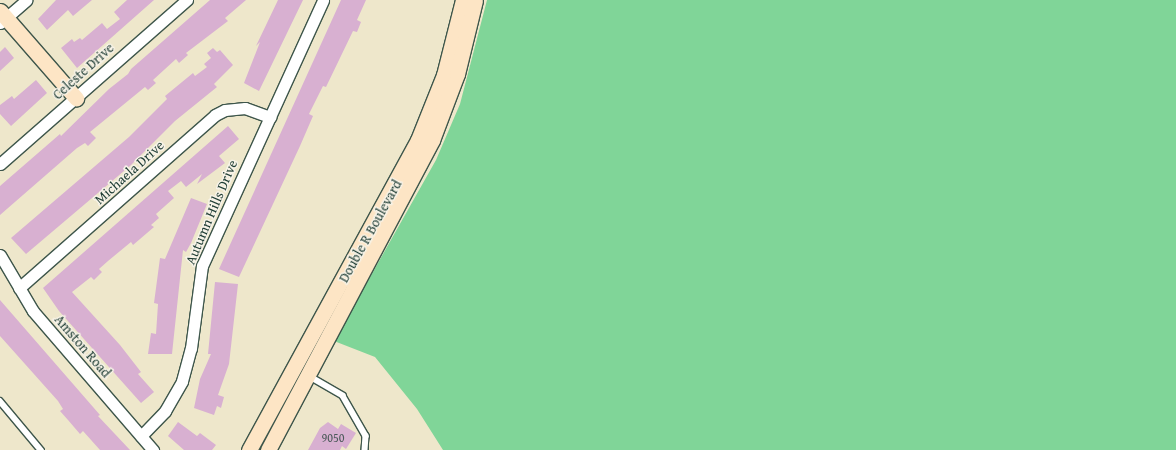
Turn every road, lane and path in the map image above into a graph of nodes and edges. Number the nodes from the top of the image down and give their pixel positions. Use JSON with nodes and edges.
{"nodes":[{"id":1,"x":26,"y":0,"type":"edge"},
{"id":2,"x":187,"y":0,"type":"edge"},
{"id":3,"x":323,"y":0,"type":"edge"},
{"id":4,"x":463,"y":0,"type":"edge"},
{"id":5,"x":475,"y":0,"type":"edge"},
{"id":6,"x":2,"y":17,"type":"edge"},
{"id":7,"x":76,"y":98,"type":"junction"},
{"id":8,"x":270,"y":117,"type":"junction"},
{"id":9,"x":0,"y":164,"type":"edge"},
{"id":10,"x":0,"y":255,"type":"edge"},
{"id":11,"x":19,"y":288,"type":"junction"},
{"id":12,"x":308,"y":375,"type":"junction"},
{"id":13,"x":0,"y":401,"type":"edge"},
{"id":14,"x":141,"y":436,"type":"junction"},
{"id":15,"x":41,"y":450,"type":"edge"},
{"id":16,"x":153,"y":450,"type":"edge"},
{"id":17,"x":249,"y":450,"type":"edge"},
{"id":18,"x":268,"y":450,"type":"edge"},
{"id":19,"x":365,"y":450,"type":"edge"}],
"edges":[{"from":1,"to":6,"type":"street"},
{"from":2,"to":7,"type":"street","name":"Celeste Drive"},
{"from":3,"to":8,"type":"street","name":"Autumn Hills Drive"},
{"from":4,"to":17,"type":"main road","name":"Double R Boulevard"},
{"from":5,"to":12,"type":"main road","name":"Double R Boulevard"},
{"from":6,"to":7,"type":"main road"},
{"from":7,"to":9,"type":"street","name":"Celeste Drive"},
{"from":8,"to":11,"type":"street","name":"Michaela Drive"},
{"from":8,"to":14,"type":"street","name":"Autumn Hills Drive"},
{"from":10,"to":11,"type":"street","name":"Amston Road"},
{"from":11,"to":14,"type":"street","name":"Amston Road"},
{"from":12,"to":18,"type":"main road","name":"Double R Boulevard"},
{"from":12,"to":19,"type":"lane"},
{"from":13,"to":15,"type":"lane"},
{"from":14,"to":16,"type":"street","name":"Amston Road"}]}
